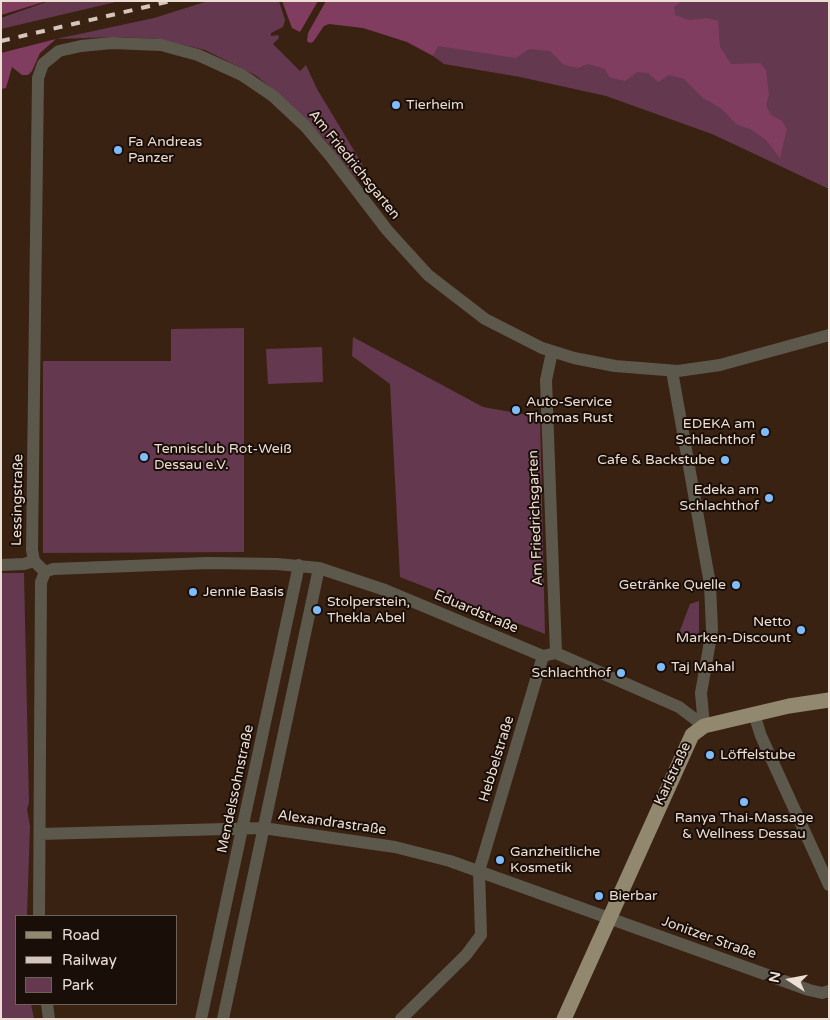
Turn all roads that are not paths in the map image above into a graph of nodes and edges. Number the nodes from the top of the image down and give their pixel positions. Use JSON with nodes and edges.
{"nodes":[{"id":1,"x":38,"y":78,"type":"joint"},
{"id":2,"x":829,"y":335,"type":"edge"},
{"id":3,"x":552,"y":352,"type":"junction"},
{"id":4,"x":672,"y":371,"type":"junction"},
{"id":5,"x":34,"y":560,"type":"junction"},
{"id":6,"x":1,"y":565,"type":"edge"},
{"id":7,"x":299,"y":565,"type":"junction"},
{"id":8,"x":320,"y":568,"type":"junction"},
{"id":9,"x":45,"y":572,"type":"junction"},
{"id":10,"x":549,"y":654,"type":"junction"},
{"id":11,"x":829,"y":700,"type":"edge"},
{"id":12,"x":754,"y":714,"type":"junction"},
{"id":13,"x":704,"y":726,"type":"junction"},
{"id":14,"x":263,"y":828,"type":"junction"},
{"id":15,"x":243,"y":831,"type":"junction"},
{"id":16,"x":40,"y":834,"type":"junction"},
{"id":17,"x":479,"y":871,"type":"junction"},
{"id":18,"x":829,"y":885,"type":"edge"},
{"id":19,"x":39,"y":915,"type":"edge"},
{"id":20,"x":608,"y":918,"type":"junction"},
{"id":21,"x":829,"y":991,"type":"edge"},
{"id":22,"x":47,"y":1005,"type":"edge"},
{"id":23,"x":50,"y":1019,"type":"edge"},
{"id":24,"x":201,"y":1019,"type":"edge"},
{"id":25,"x":223,"y":1019,"type":"edge"},
{"id":26,"x":401,"y":1019,"type":"edge"},
{"id":27,"x":564,"y":1019,"type":"edge"}],
"edges":[{"from":1,"to":3,"type":"street","name":"Am Friedrichsgarten"},
{"from":1,"to":5,"type":"street","name":"Lessingstraße"},
{"from":2,"to":4,"type":"street","name":"Am Friedrichsgarten"},
{"from":3,"to":4,"type":"street","name":"Am Friedrichsgarten"},
{"from":3,"to":10,"type":"street","name":"Am Friedrichsgarten"},
{"from":4,"to":13,"type":"street"},
{"from":5,"to":6,"type":"street"},
{"from":5,"to":9,"type":"street","name":"Lessingstraße"},
{"from":7,"to":8,"type":"street","name":"Eduardstraße"},
{"from":7,"to":9,"type":"street","name":"Eduardstraße"},
{"from":7,"to":15,"type":"street","name":"Mendelssohnstraße"},
{"from":8,"to":10,"type":"street","name":"Eduardstraße"},
{"from":8,"to":14,"type":"street"},
{"from":9,"to":16,"type":"street"},
{"from":10,"to":13,"type":"street","name":"Eduardstraße"},
{"from":10,"to":17,"type":"street","name":"Hebbelstraße"},
{"from":11,"to":12,"type":"main road"},
{"from":12,"to":13,"type":"main road"},
{"from":12,"to":18,"type":"street"},
{"from":13,"to":20,"type":"main road","name":"Karlstraße"},
{"from":14,"to":15,"type":"street","name":"Alexandrastraße"},
{"from":14,"to":17,"type":"street","name":"Alexandrastraße"},
{"from":14,"to":25,"type":"street"},
{"from":15,"to":16,"type":"street","name":"Alexandrastraße"},
{"from":15,"to":24,"type":"street","name":"Mendelssohnstraße"},
{"from":16,"to":19,"type":"street"},
{"from":17,"to":20,"type":"street","name":"Alexandrastraße"},
{"from":17,"to":26,"type":"street","name":"Hebbelstraße"},
{"from":20,"to":21,"type":"street","name":"Jonitzer Straße"},
{"from":20,"to":27,"type":"main road","name":"Karlstraße"},
{"from":22,"to":23,"type":"street"}]}
